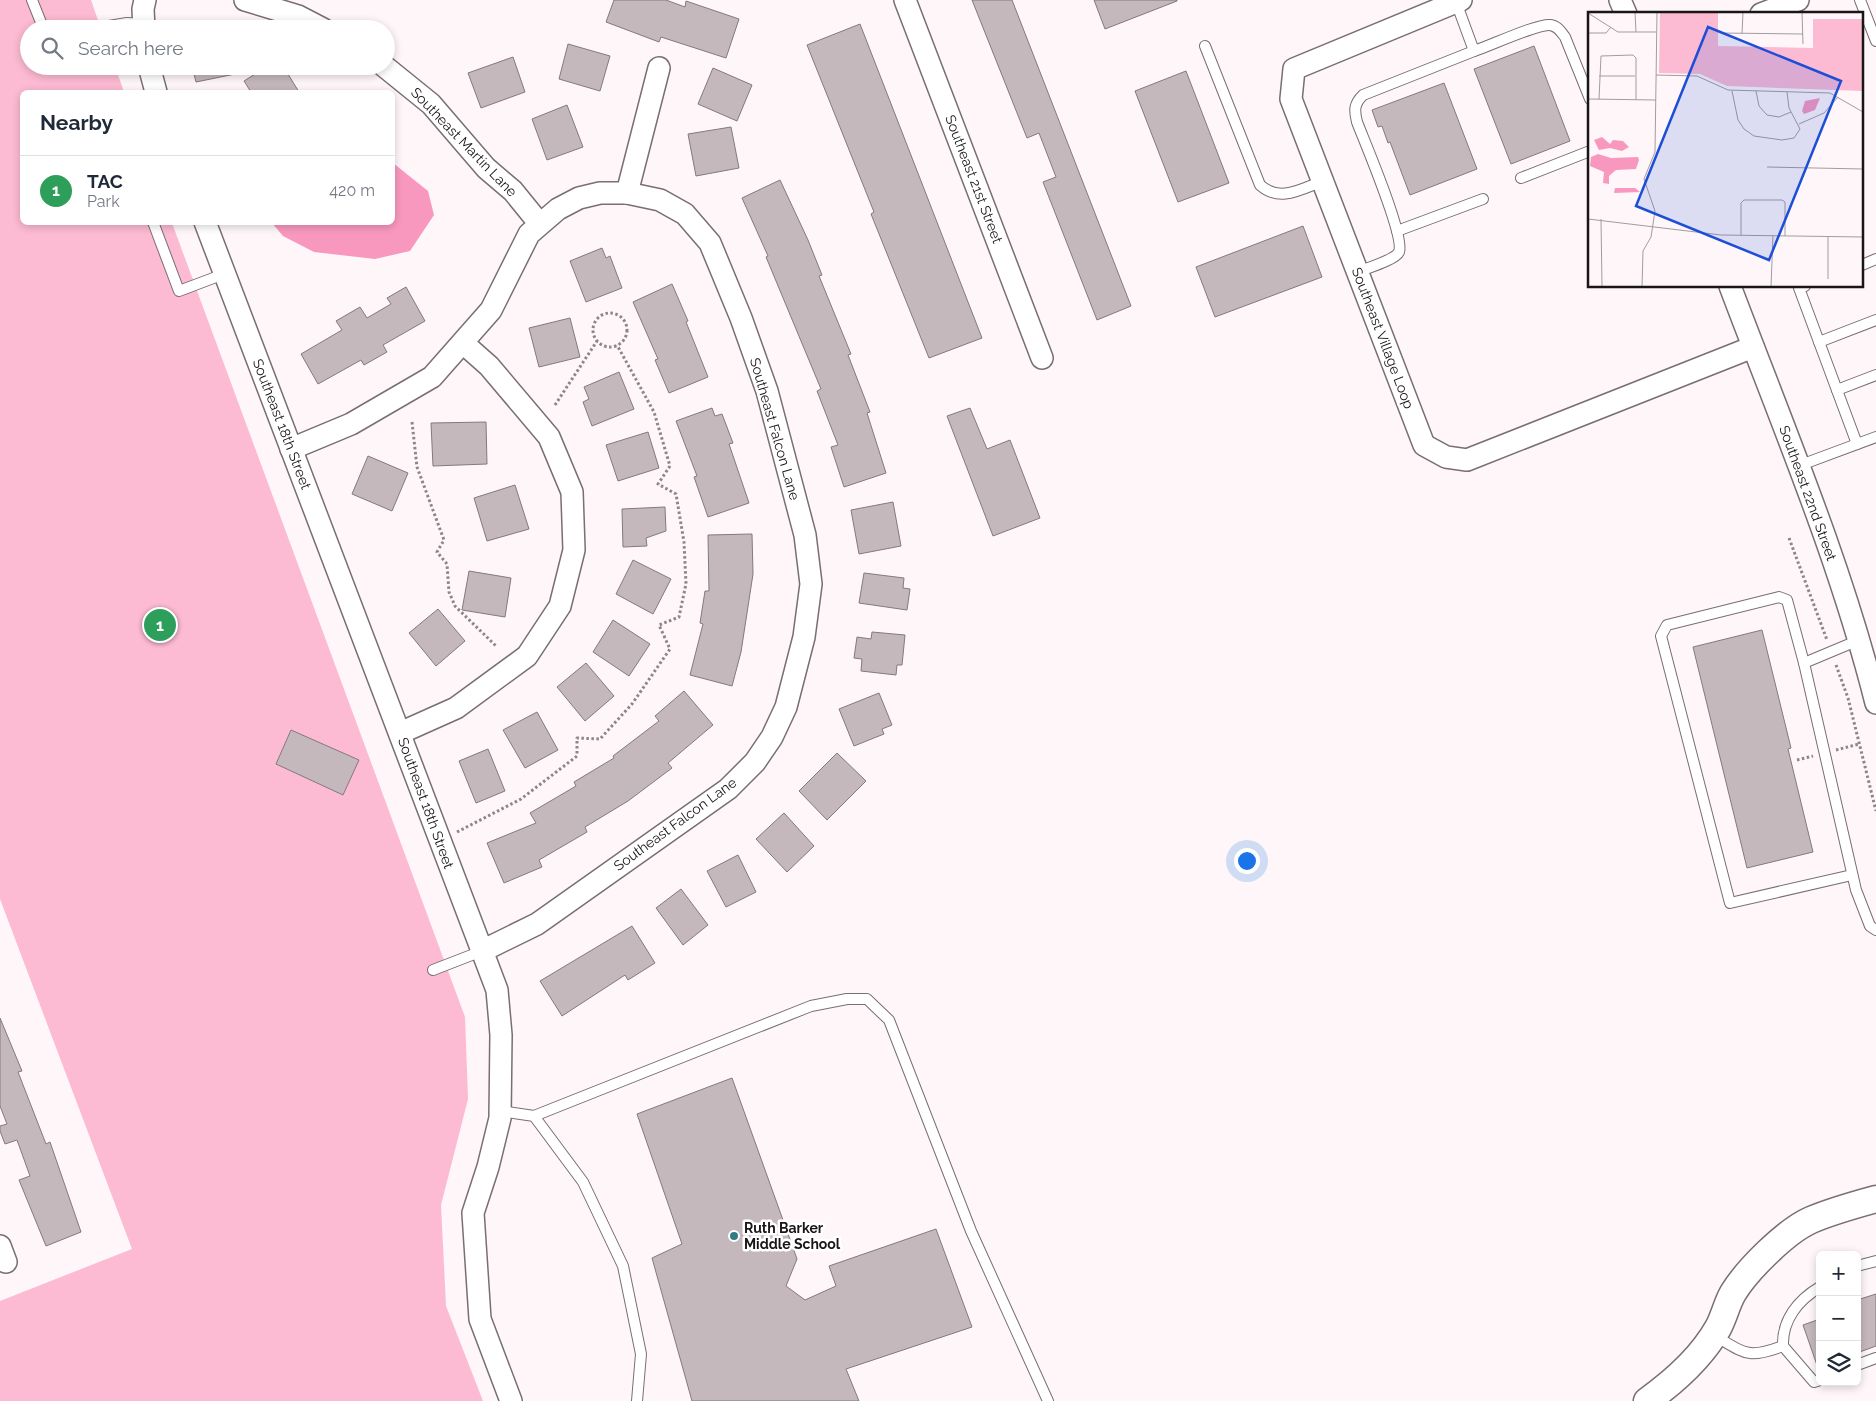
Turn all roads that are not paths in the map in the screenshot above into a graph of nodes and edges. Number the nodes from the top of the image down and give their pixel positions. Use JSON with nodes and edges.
{"nodes":[{"id":1,"x":32,"y":0,"type":"edge"},
{"id":2,"x":145,"y":0,"type":"edge"},
{"id":3,"x":245,"y":0,"type":"edge"},
{"id":4,"x":906,"y":0,"type":"edge"},
{"id":5,"x":1620,"y":0,"type":"edge"},
{"id":6,"x":1798,"y":0,"type":"edge"},
{"id":7,"x":1860,"y":0,"type":"edge"},
{"id":8,"x":1458,"y":1,"type":"edge"},
{"id":9,"x":1625,"y":12,"type":"edge"},
{"id":10,"x":1766,"y":12,"type":"edge"},
{"id":11,"x":40,"y":20,"type":"edge"},
{"id":12,"x":144,"y":20,"type":"edge"},
{"id":13,"x":306,"y":20,"type":"edge"},
{"id":14,"x":1875,"y":38,"type":"edge"},
{"id":15,"x":1205,"y":46,"type":"dead end"},
{"id":16,"x":1474,"y":51,"type":"junction"},
{"id":17,"x":659,"y":68,"type":"dead end"},
{"id":18,"x":151,"y":75,"type":"edge"},
{"id":19,"x":395,"y":75,"type":"edge"},
{"id":20,"x":155,"y":90,"type":"edge"},
{"id":21,"x":1588,"y":94,"type":"edge"},
{"id":22,"x":1588,"y":152,"type":"edge"},
{"id":23,"x":1521,"y":178,"type":"dead end"},
{"id":24,"x":1322,"y":181,"type":"junction"},
{"id":25,"x":627,"y":193,"type":"junction"},
{"id":26,"x":1483,"y":199,"type":"dead end"},
{"id":27,"x":539,"y":223,"type":"junction"},
{"id":28,"x":154,"y":225,"type":"edge"},
{"id":29,"x":206,"y":225,"type":"edge"},
{"id":30,"x":1397,"y":231,"type":"junction"},
{"id":31,"x":1876,"y":260,"type":"edge"},
{"id":32,"x":1864,"y":264,"type":"edge"},
{"id":33,"x":1358,"y":272,"type":"junction"},
{"id":34,"x":224,"y":274,"type":"junction"},
{"id":35,"x":1731,"y":288,"type":"edge"},
{"id":36,"x":1799,"y":288,"type":"edge"},
{"id":37,"x":1876,"y":320,"type":"edge"},
{"id":38,"x":1819,"y":342,"type":"junction"},
{"id":39,"x":463,"y":343,"type":"junction"},
{"id":40,"x":1753,"y":347,"type":"junction"},
{"id":41,"x":1042,"y":358,"type":"dead end"},
{"id":42,"x":1876,"y":375,"type":"edge"},
{"id":43,"x":1837,"y":390,"type":"junction"},
{"id":44,"x":1876,"y":437,"type":"edge"},
{"id":45,"x":1857,"y":444,"type":"junction"},
{"id":46,"x":291,"y":449,"type":"junction"},
{"id":47,"x":1798,"y":466,"type":"junction"},
{"id":48,"x":1859,"y":640,"type":"junction"},
{"id":49,"x":1804,"y":663,"type":"junction"},
{"id":50,"x":1876,"y":703,"type":"edge"},
{"id":51,"x":400,"y":733,"type":"junction"},
{"id":52,"x":1852,"y":875,"type":"junction"},
{"id":53,"x":1876,"y":930,"type":"edge"},
{"id":54,"x":482,"y":951,"type":"junction"},
{"id":55,"x":433,"y":970,"type":"dead end"},
{"id":56,"x":500,"y":1111,"type":"junction"},
{"id":57,"x":534,"y":1116,"type":"junction"},
{"id":58,"x":1876,"y":1199,"type":"edge"},
{"id":59,"x":1876,"y":1261,"type":"edge"},
{"id":60,"x":1861,"y":1265,"type":"edge"},
{"id":61,"x":1816,"y":1291,"type":"edge"},
{"id":62,"x":1713,"y":1335,"type":"junction"},
{"id":63,"x":1783,"y":1346,"type":"junction"},
{"id":64,"x":1876,"y":1358,"type":"edge"},
{"id":65,"x":1861,"y":1364,"type":"edge"},
{"id":66,"x":1816,"y":1381,"type":"edge"},
{"id":67,"x":511,"y":1401,"type":"edge"},
{"id":68,"x":638,"y":1401,"type":"edge"},
{"id":69,"x":1048,"y":1401,"type":"edge"},
{"id":70,"x":1647,"y":1401,"type":"edge"}],
"edges":[{"from":1,"to":11,"type":"lane"},
{"from":2,"to":12,"type":"street"},
{"from":3,"to":13,"type":"street"},
{"from":4,"to":41,"type":"street","name":"Southeast 21st Street"},
{"from":5,"to":9,"type":"street"},
{"from":6,"to":10,"type":"street"},
{"from":7,"to":14,"type":"lane"},
{"from":8,"to":16,"type":"lane"},
{"from":8,"to":24,"type":"street","name":"Southeast Village Loop"},
{"from":15,"to":24,"type":"lane"},
{"from":16,"to":21,"type":"lane"},
{"from":16,"to":30,"type":"lane"},
{"from":17,"to":25,"type":"street"},
{"from":18,"to":20,"type":"street"},
{"from":19,"to":27,"type":"street","name":"Southeast Martin Lane"},
{"from":22,"to":23,"type":"lane"},
{"from":24,"to":33,"type":"street","name":"Southeast Village Loop"},
{"from":25,"to":27,"type":"street","name":"Southeast Falcon Lane"},
{"from":25,"to":54,"type":"street","name":"Southeast Falcon Lane"},
{"from":26,"to":30,"type":"lane"},
{"from":27,"to":39,"type":"street","name":"Southeast Falcon Lane"},
{"from":28,"to":34,"type":"lane"},
{"from":29,"to":34,"type":"street","name":"Southeast 18th Street"},
{"from":30,"to":33,"type":"lane"},
{"from":31,"to":32,"type":"lane"},
{"from":33,"to":40,"type":"street","name":"Southeast Village Loop"},
{"from":34,"to":46,"type":"street","name":"Southeast 18th Street"},
{"from":35,"to":40,"type":"street","name":"Southeast 22nd Street"},
{"from":36,"to":38,"type":"lane"},
{"from":37,"to":38,"type":"lane"},
{"from":38,"to":43,"type":"lane"},
{"from":39,"to":46,"type":"street","name":"Southeast Falcon Lane"},
{"from":39,"to":51,"type":"street"},
{"from":40,"to":47,"type":"street","name":"Southeast 22nd Street"},
{"from":42,"to":43,"type":"lane"},
{"from":43,"to":45,"type":"lane"},
{"from":44,"to":45,"type":"lane"},
{"from":45,"to":47,"type":"lane"},
{"from":46,"to":51,"type":"street","name":"Southeast 18th Street"},
{"from":47,"to":48,"type":"street","name":"Southeast 22nd Street"},
{"from":48,"to":49,"type":"lane"},
{"from":48,"to":50,"type":"street","name":"Southeast 22nd Street"},
{"from":49,"to":52,"type":"lane"},
{"from":49,"to":52,"type":"lane"},
{"from":51,"to":54,"type":"street","name":"Southeast 18th Street"},
{"from":52,"to":53,"type":"lane"},
{"from":54,"to":55,"type":"lane"},
{"from":54,"to":56,"type":"street","name":"Southeast 18th Street"},
{"from":56,"to":57,"type":"lane"},
{"from":56,"to":67,"type":"street","name":"Southeast 18th Street"},
{"from":57,"to":68,"type":"lane"},
{"from":57,"to":69,"type":"lane"},
{"from":58,"to":62,"type":"street"},
{"from":59,"to":60,"type":"lane"},
{"from":61,"to":63,"type":"lane"},
{"from":62,"to":63,"type":"lane"},
{"from":62,"to":70,"type":"street"},
{"from":63,"to":66,"type":"lane"},
{"from":64,"to":65,"type":"lane"}]}
